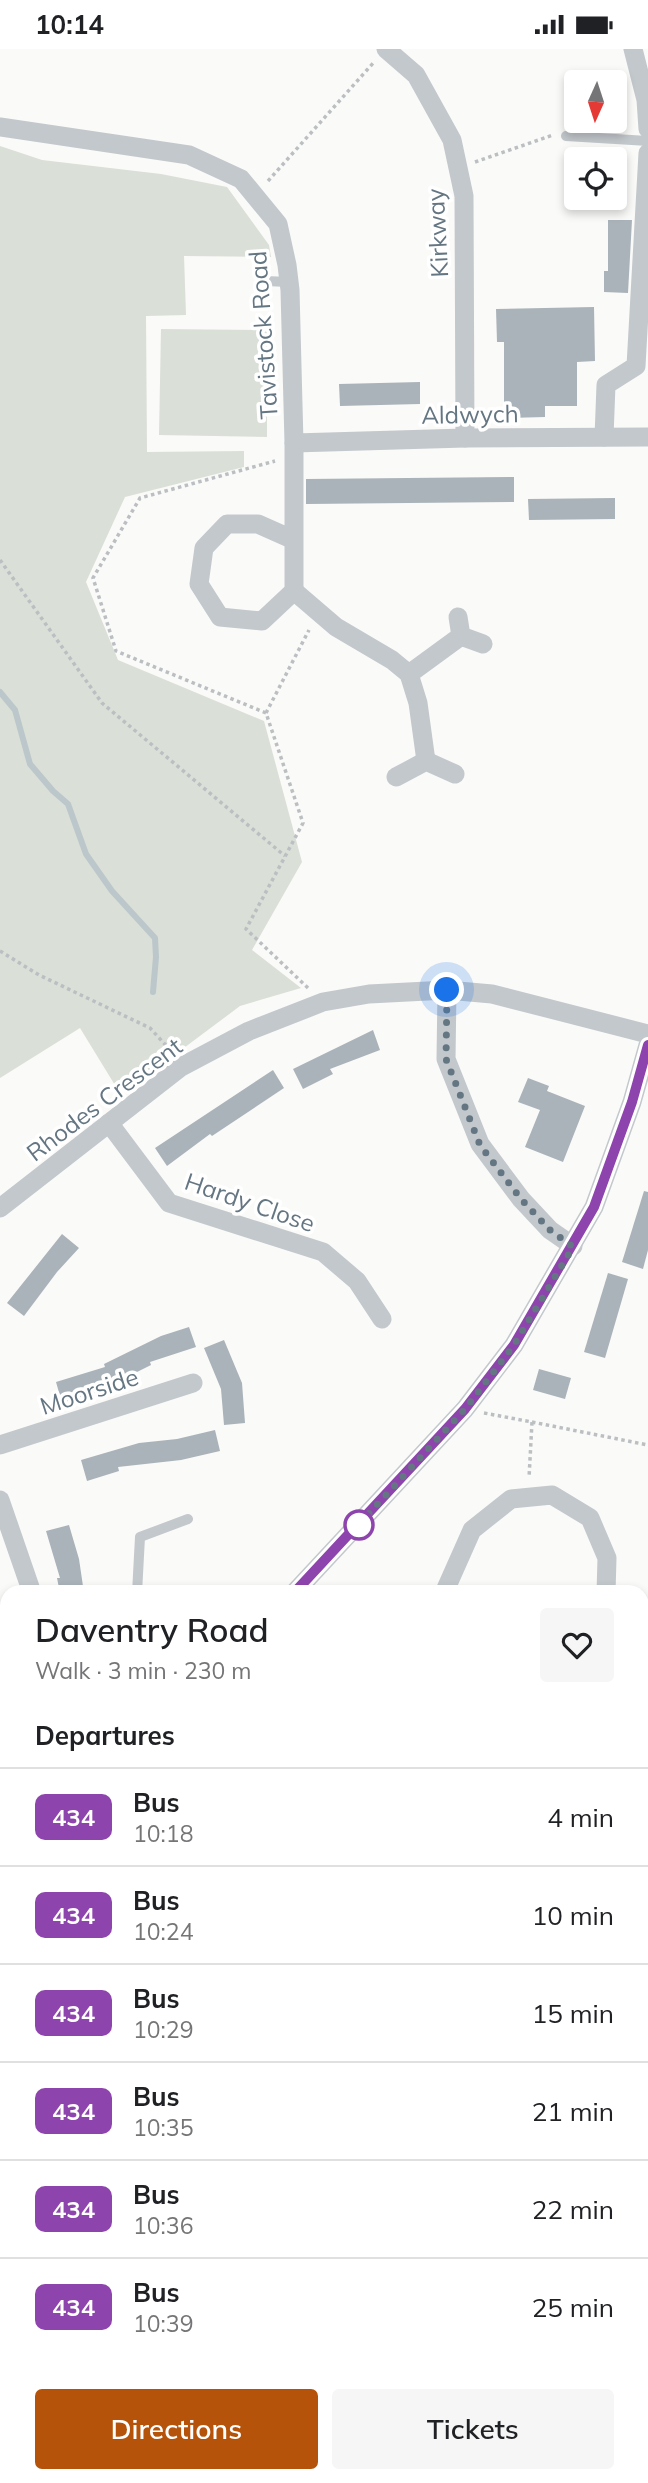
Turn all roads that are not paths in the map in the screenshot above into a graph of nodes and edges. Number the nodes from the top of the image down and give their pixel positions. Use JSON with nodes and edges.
{"nodes":[{"id":1,"x":386,"y":49,"type":"edge"},
{"id":2,"x":633,"y":49,"type":"edge"},
{"id":3,"x":0,"y":127,"type":"edge"},
{"id":4,"x":648,"y":129,"type":"edge"},
{"id":5,"x":566,"y":137,"type":"road end"},
{"id":6,"x":648,"y":141,"type":"edge"},
{"id":7,"x":648,"y":153,"type":"edge"},
{"id":8,"x":265,"y":281,"type":"dead end"},
{"id":9,"x":289,"y":282,"type":"junction"},
{"id":10,"x":604,"y":437,"type":"junction"},
{"id":11,"x":648,"y":437,"type":"edge"},
{"id":12,"x":465,"y":438,"type":"junction"},
{"id":13,"x":294,"y":450,"type":"junction"},
{"id":14,"x":294,"y":540,"type":"junction"},
{"id":15,"x":294,"y":591,"type":"junction"},
{"id":16,"x":483,"y":644,"type":"dead end"},
{"id":17,"x":409,"y":674,"type":"junction"},
{"id":18,"x":426,"y":761,"type":"junction"},
{"id":19,"x":455,"y":774,"type":"dead end"},
{"id":20,"x":396,"y":777,"type":"dead end"},
{"id":21,"x":447,"y":990,"type":"junction"},
{"id":22,"x":648,"y":1034,"type":"edge"},
{"id":23,"x":648,"y":1045,"type":"edge"},
{"id":24,"x":109,"y":1123,"type":"junction"},
{"id":25,"x":0,"y":1208,"type":"edge"},
{"id":26,"x":573,"y":1247,"type":"junction"},
{"id":27,"x":382,"y":1319,"type":"dead end"},
{"id":28,"x":193,"y":1383,"type":"dead end"},
{"id":29,"x":0,"y":1445,"type":"edge"},
{"id":30,"x":0,"y":1500,"type":"edge"},
{"id":31,"x":188,"y":1519,"type":"dead end"},
{"id":32,"x":29,"y":1585,"type":"edge"},
{"id":33,"x":137,"y":1585,"type":"edge"},
{"id":34,"x":301,"y":1585,"type":"edge"},
{"id":35,"x":448,"y":1585,"type":"edge"},
{"id":36,"x":606,"y":1585,"type":"edge"}],
"edges":[{"from":1,"to":12,"type":"street","name":"Kirkway"},
{"from":2,"to":4,"type":"street"},
{"from":3,"to":9,"type":"street","name":"Tavistock Road"},
{"from":5,"to":6,"type":"lane"},
{"from":7,"to":10,"type":"street"},
{"from":8,"to":9,"type":"lane"},
{"from":9,"to":13,"type":"street","name":"Tavistock Road"},
{"from":10,"to":11,"type":"street","name":"Aldwych"},
{"from":10,"to":12,"type":"street","name":"Aldwych"},
{"from":12,"to":13,"type":"street","name":"Aldwych"},
{"from":13,"to":14,"type":"street","name":"Tavistock Road"},
{"from":14,"to":15,"type":"street"},
{"from":14,"to":15,"type":"street"},
{"from":15,"to":17,"type":"street"},
{"from":16,"to":17,"type":"street"},
{"from":17,"to":18,"type":"street"},
{"from":18,"to":19,"type":"street"},
{"from":18,"to":20,"type":"street"},
{"from":21,"to":22,"type":"street","name":"Rhodes Crescent"},
{"from":21,"to":24,"type":"street","name":"Rhodes Crescent"},
{"from":21,"to":26,"type":"street"},
{"from":23,"to":26,"type":"street"},
{"from":24,"to":25,"type":"street","name":"Rhodes Crescent"},
{"from":24,"to":27,"type":"street","name":"Hardy Close"},
{"from":26,"to":34,"type":"street"},
{"from":28,"to":29,"type":"street","name":"Moorside"},
{"from":30,"to":32,"type":"street"},
{"from":31,"to":33,"type":"lane"},
{"from":35,"to":36,"type":"street"}]}
